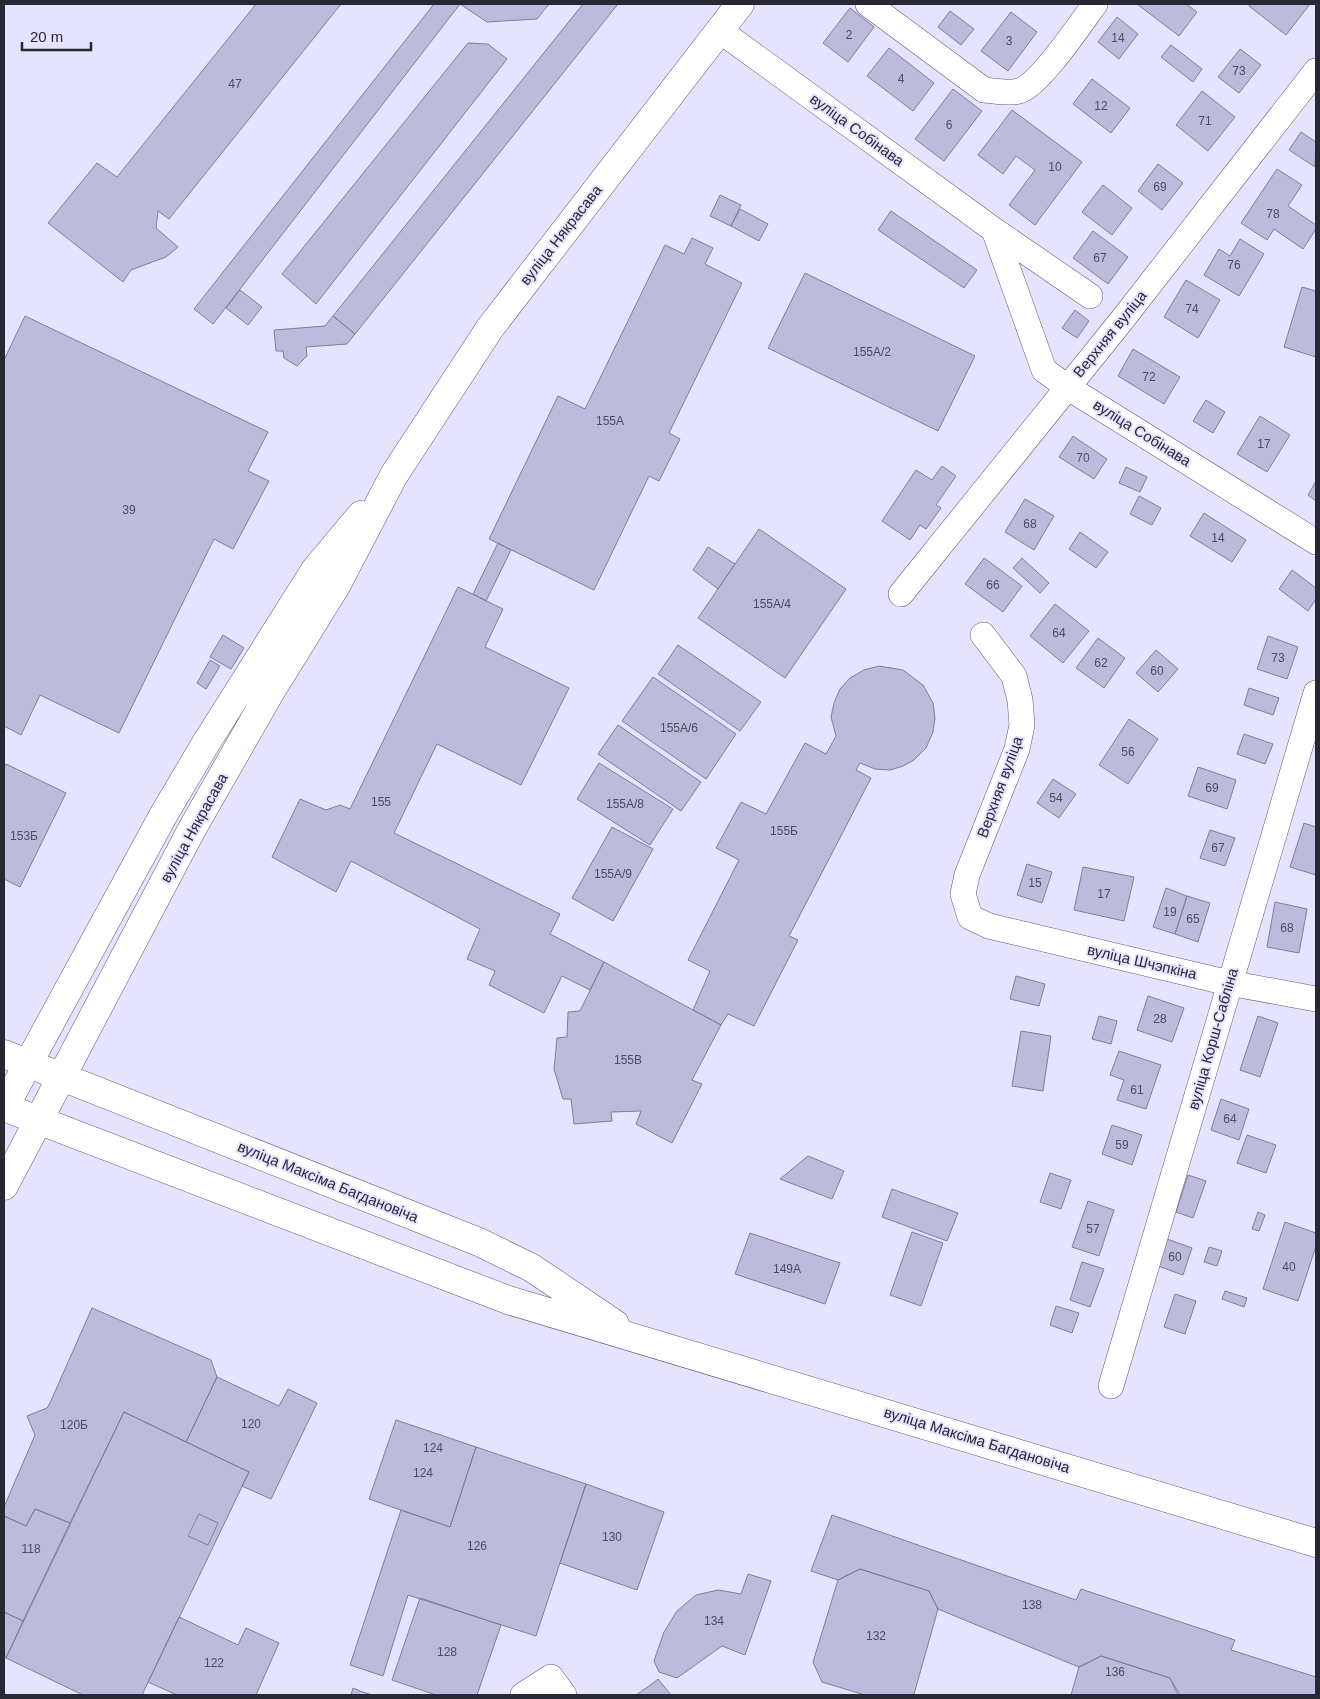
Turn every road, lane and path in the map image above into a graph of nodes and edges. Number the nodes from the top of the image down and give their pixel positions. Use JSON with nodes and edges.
{"nodes":[{"id":1,"x":740,"y":4,"type":"edge"},
{"id":2,"x":868,"y":4,"type":"edge"},
{"id":3,"x":1095,"y":4,"type":"edge"},
{"id":4,"x":719,"y":30,"type":"junction"},
{"id":5,"x":1316,"y":71,"type":"edge"},
{"id":6,"x":994,"y":230,"type":"junction"},
{"id":7,"x":1090,"y":296,"type":"dead end"},
{"id":8,"x":1067,"y":387,"type":"junction"},
{"id":9,"x":394,"y":475,"type":"junction"},
{"id":10,"x":1316,"y":542,"type":"edge"},
{"id":11,"x":901,"y":594,"type":"dead end"},
{"id":12,"x":984,"y":635,"type":"dead end"},
{"id":13,"x":1316,"y":693,"type":"edge"},
{"id":14,"x":970,"y":917,"type":"joint"},
{"id":15,"x":1229,"y":983,"type":"junction"},
{"id":16,"x":1316,"y":999,"type":"edge"},
{"id":17,"x":15,"y":1059,"type":"edge"},
{"id":18,"x":61,"y":1077,"type":"junction"},
{"id":19,"x":4,"y":1108,"type":"edge"},
{"id":20,"x":38,"y":1120,"type":"junction"},
{"id":21,"x":4,"y":1186,"type":"edge"},
{"id":22,"x":532,"y":1268,"type":"junction"},
{"id":23,"x":446,"y":1277,"type":"junction"},
{"id":24,"x":637,"y":1339,"type":"junction"},
{"id":25,"x":1111,"y":1386,"type":"dead end"},
{"id":26,"x":1316,"y":1543,"type":"edge"},
{"id":27,"x":558,"y":1686,"type":"edge"},
{"id":28,"x":523,"y":1695,"type":"edge"}],
"edges":[{"from":1,"to":4,"type":"main road","name":"вуліца Някрасава"},
{"from":2,"to":3,"type":"street"},
{"from":4,"to":6,"type":"street","name":"вуліца Собінава"},
{"from":4,"to":9,"type":"main road","name":"вуліца Някрасава"},
{"from":5,"to":8,"type":"street","name":"Верхняя вуліца"},
{"from":6,"to":7,"type":"street","name":"вуліца Собінава"},
{"from":6,"to":8,"type":"street","name":"вуліца Собінава"},
{"from":8,"to":10,"type":"street","name":"вуліца Собінава"},
{"from":8,"to":11,"type":"street","name":"Верхняя вуліца"},
{"from":9,"to":17,"type":"main road","name":"вуліца Някрасава"},
{"from":9,"to":18,"type":"main road","name":"вуліца Някрасава"},
{"from":12,"to":14,"type":"street","name":"Верхняя вуліца"},
{"from":13,"to":15,"type":"street","name":"вуліца Корш-Сабліна"},
{"from":14,"to":15,"type":"street","name":"вуліца Шчэпкіна"},
{"from":15,"to":16,"type":"street","name":"вуліца Шчэпкіна"},
{"from":15,"to":25,"type":"street","name":"вуліца Корш-Сабліна"},
{"from":17,"to":18,"type":"main road","name":"вуліца Максіма Багдановіча"},
{"from":17,"to":19,"type":"main road","name":"вуліца Някрасава"},
{"from":18,"to":20,"type":"main road","name":"вуліца Някрасава"},
{"from":18,"to":22,"type":"main road","name":"вуліца Максіма Багдановіча"},
{"from":19,"to":20,"type":"main road","name":"вуліца Максіма Багдановіча"},
{"from":20,"to":21,"type":"main road","name":"вуліца Някрасава"},
{"from":20,"to":23,"type":"main road","name":"вуліца Максіма Багдановіча"},
{"from":22,"to":23,"type":"main road"},
{"from":22,"to":24,"type":"main road","name":"вуліца Максіма Багдановіча"},
{"from":23,"to":24,"type":"main road","name":"вуліца Максіма Багдановіча"},
{"from":24,"to":26,"type":"main road","name":"вуліца Максіма Багдановіча"},
{"from":27,"to":28,"type":"street"}]}
